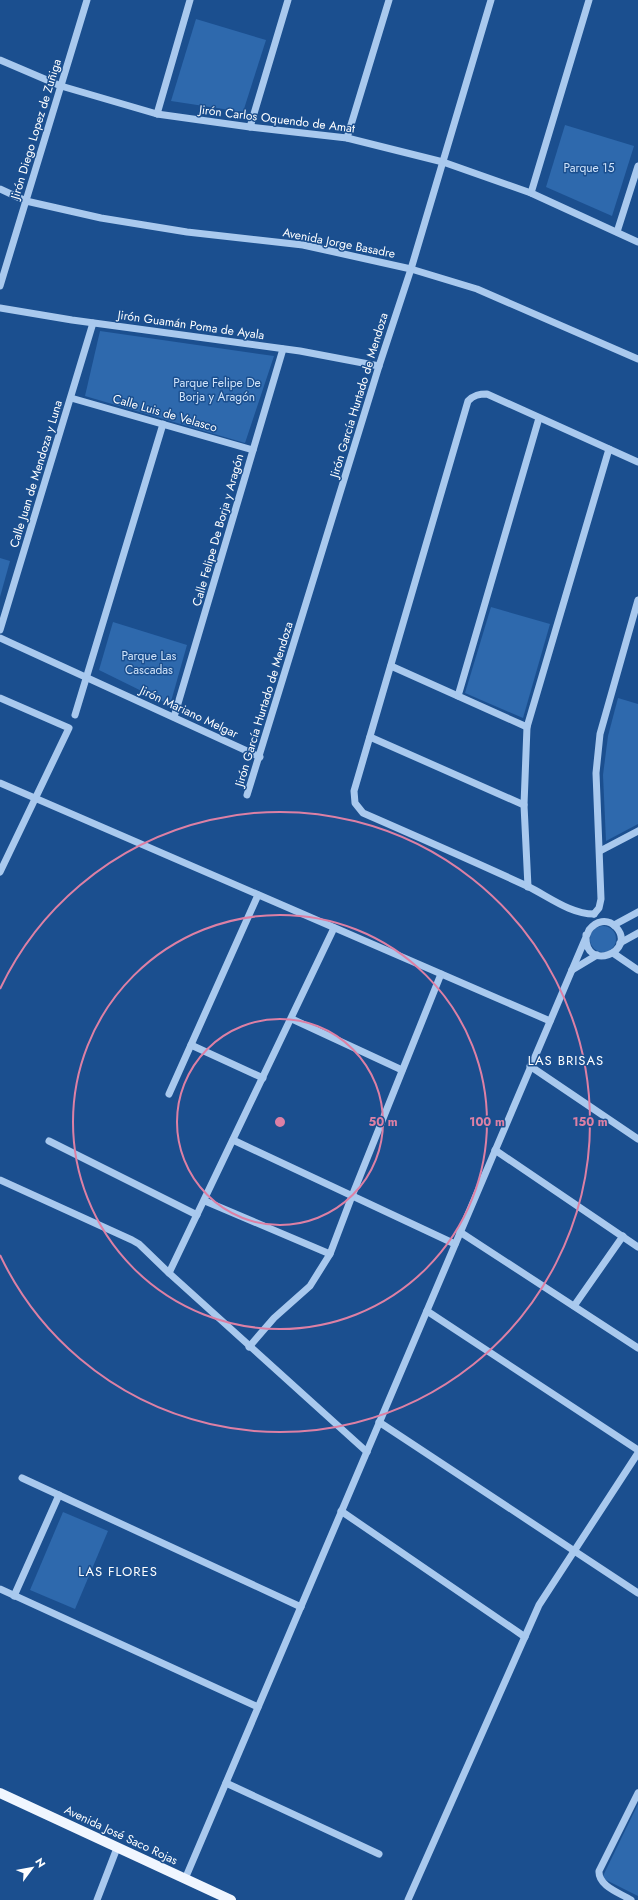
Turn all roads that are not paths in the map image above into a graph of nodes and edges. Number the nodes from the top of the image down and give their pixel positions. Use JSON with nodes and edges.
{"nodes":[{"id":1,"x":87,"y":0,"type":"edge"},
{"id":2,"x":190,"y":0,"type":"edge"},
{"id":3,"x":288,"y":0,"type":"edge"},
{"id":4,"x":389,"y":0,"type":"edge"},
{"id":5,"x":491,"y":0,"type":"edge"},
{"id":6,"x":589,"y":0,"type":"edge"},
{"id":7,"x":0,"y":60,"type":"edge"},
{"id":8,"x":61,"y":86,"type":"junction"},
{"id":9,"x":157,"y":114,"type":"junction"},
{"id":10,"x":250,"y":127,"type":"junction"},
{"id":11,"x":347,"y":138,"type":"junction"},
{"id":12,"x":443,"y":162,"type":"junction"},
{"id":13,"x":638,"y":166,"type":"edge"},
{"id":14,"x":0,"y":190,"type":"edge"},
{"id":15,"x":531,"y":193,"type":"junction"},
{"id":16,"x":26,"y":201,"type":"junction"},
{"id":17,"x":618,"y":232,"type":"junction"},
{"id":18,"x":638,"y":242,"type":"edge"},
{"id":19,"x":410,"y":269,"type":"junction"},
{"id":20,"x":0,"y":286,"type":"edge"},
{"id":21,"x":0,"y":308,"type":"edge"},
{"id":22,"x":93,"y":324,"type":"junction"},
{"id":23,"x":283,"y":348,"type":"junction"},
{"id":24,"x":638,"y":360,"type":"edge"},
{"id":25,"x":379,"y":366,"type":"junction"},
{"id":26,"x":71,"y":398,"type":"junction"},
{"id":27,"x":539,"y":418,"type":"junction"},
{"id":28,"x":163,"y":424,"type":"junction"},
{"id":29,"x":609,"y":449,"type":"junction"},
{"id":30,"x":253,"y":450,"type":"junction"},
{"id":31,"x":638,"y":462,"type":"edge"},
{"id":32,"x":638,"y":600,"type":"edge"},
{"id":33,"x":0,"y":630,"type":"edge"},
{"id":34,"x":0,"y":638,"type":"edge"},
{"id":35,"x":391,"y":666,"type":"junction"},
{"id":36,"x":86,"y":677,"type":"junction"},
{"id":37,"x":458,"y":696,"type":"junction"},
{"id":38,"x":0,"y":698,"type":"edge"},
{"id":39,"x":75,"y":715,"type":"dead end"},
{"id":40,"x":174,"y":718,"type":"junction"},
{"id":41,"x":527,"y":727,"type":"junction"},
{"id":42,"x":370,"y":736,"type":"junction"},
{"id":43,"x":260,"y":757,"type":"junction"},
{"id":44,"x":0,"y":783,"type":"edge"},
{"id":45,"x":247,"y":796,"type":"dead end"},
{"id":46,"x":35,"y":798,"type":"junction"},
{"id":47,"x":524,"y":805,"type":"junction"},
{"id":48,"x":638,"y":831,"type":"edge"},
{"id":49,"x":600,"y":851,"type":"junction"},
{"id":50,"x":0,"y":872,"type":"edge"},
{"id":51,"x":528,"y":887,"type":"junction"},
{"id":52,"x":258,"y":895,"type":"junction"},
{"id":53,"x":638,"y":912,"type":"edge"},
{"id":54,"x":594,"y":914,"type":"junction"},
{"id":55,"x":598,"y":922,"type":"junction"},
{"id":56,"x":614,"y":925,"type":"junction"},
{"id":57,"x":334,"y":928,"type":"junction"},
{"id":58,"x":638,"y":933,"type":"edge"},
{"id":59,"x":586,"y":935,"type":"junction"},
{"id":60,"x":620,"y":943,"type":"junction"},
{"id":61,"x":613,"y":953,"type":"junction"},
{"id":62,"x":597,"y":955,"type":"junction"},
{"id":63,"x":572,"y":970,"type":"junction"},
{"id":64,"x":638,"y":970,"type":"edge"},
{"id":65,"x":440,"y":974,"type":"junction"},
{"id":66,"x":292,"y":1019,"type":"junction"},
{"id":67,"x":550,"y":1021,"type":"junction"},
{"id":68,"x":191,"y":1045,"type":"junction"},
{"id":69,"x":530,"y":1066,"type":"junction"},
{"id":70,"x":402,"y":1070,"type":"junction"},
{"id":71,"x":263,"y":1078,"type":"junction"},
{"id":72,"x":169,"y":1094,"type":"dead end"},
{"id":73,"x":638,"y":1139,"type":"edge"},
{"id":74,"x":233,"y":1140,"type":"junction"},
{"id":75,"x":49,"y":1141,"type":"dead end"},
{"id":76,"x":495,"y":1150,"type":"junction"},
{"id":77,"x":0,"y":1180,"type":"edge"},
{"id":78,"x":352,"y":1196,"type":"junction"},
{"id":79,"x":205,"y":1201,"type":"junction"},
{"id":80,"x":197,"y":1215,"type":"junction"},
{"id":81,"x":460,"y":1232,"type":"junction"},
{"id":82,"x":622,"y":1236,"type":"junction"},
{"id":83,"x":455,"y":1244,"type":"junction"},
{"id":84,"x":638,"y":1247,"type":"edge"},
{"id":85,"x":330,"y":1254,"type":"junction"},
{"id":86,"x":169,"y":1273,"type":"junction"},
{"id":87,"x":574,"y":1306,"type":"junction"},
{"id":88,"x":427,"y":1311,"type":"junction"},
{"id":89,"x":249,"y":1346,"type":"junction"},
{"id":90,"x":638,"y":1348,"type":"edge"},
{"id":91,"x":379,"y":1422,"type":"junction"},
{"id":92,"x":367,"y":1452,"type":"junction"},
{"id":93,"x":638,"y":1452,"type":"edge"},
{"id":94,"x":22,"y":1478,"type":"dead end"},
{"id":95,"x":59,"y":1495,"type":"junction"},
{"id":96,"x":341,"y":1511,"type":"junction"},
{"id":97,"x":575,"y":1551,"type":"junction"},
{"id":98,"x":0,"y":1589,"type":"edge"},
{"id":99,"x":638,"y":1593,"type":"edge"},
{"id":100,"x":14,"y":1596,"type":"junction"},
{"id":101,"x":301,"y":1607,"type":"junction"},
{"id":102,"x":525,"y":1637,"type":"junction"},
{"id":103,"x":258,"y":1707,"type":"junction"},
{"id":104,"x":226,"y":1784,"type":"junction"},
{"id":105,"x":0,"y":1793,"type":"edge"},
{"id":106,"x":638,"y":1793,"type":"edge"},
{"id":107,"x":117,"y":1848,"type":"junction"},
{"id":108,"x":378,"y":1854,"type":"dead end"},
{"id":109,"x":185,"y":1879,"type":"junction"},
{"id":110,"x":97,"y":1900,"type":"edge"},
{"id":111,"x":230,"y":1900,"type":"edge"},
{"id":112,"x":408,"y":1900,"type":"edge"},
{"id":113,"x":631,"y":1900,"type":"edge"}],
"edges":[{"from":1,"to":8,"type":"street","name":"Jirón Diego Lopez de Zuñiga"},
{"from":2,"to":9,"type":"street"},
{"from":3,"to":10,"type":"street"},
{"from":4,"to":11,"type":"street"},
{"from":5,"to":12,"type":"street","name":"Jirón García Hurtado de Mendoza"},
{"from":6,"to":15,"type":"street"},
{"from":7,"to":8,"type":"street","name":"Jirón Carlos Oquendo de Amat"},
{"from":8,"to":9,"type":"street","name":"Jirón Carlos Oquendo de Amat"},
{"from":8,"to":16,"type":"street","name":"Jirón Diego Lopez de Zuñiga"},
{"from":9,"to":10,"type":"street","name":"Jirón Carlos Oquendo de Amat"},
{"from":10,"to":11,"type":"street","name":"Jirón Carlos Oquendo de Amat"},
{"from":11,"to":12,"type":"street","name":"Jirón Carlos Oquendo de Amat"},
{"from":12,"to":15,"type":"street","name":"Jirón Carlos Oquendo de Amat"},
{"from":12,"to":19,"type":"street","name":"Jirón García Hurtado de Mendoza"},
{"from":13,"to":17,"type":"street"},
{"from":14,"to":16,"type":"street","name":"Avenida Jorge Basadre"},
{"from":15,"to":17,"type":"street","name":"Jirón Carlos Oquendo de Amat"},
{"from":16,"to":19,"type":"street","name":"Avenida Jorge Basadre"},
{"from":16,"to":20,"type":"street","name":"Jirón Diego Lopez de Zuñiga"},
{"from":17,"to":18,"type":"street","name":"Jirón Carlos Oquendo de Amat"},
{"from":19,"to":24,"type":"street","name":"Avenida Jorge Basadre"},
{"from":19,"to":25,"type":"street","name":"Jirón García Hurtado de Mendoza"},
{"from":21,"to":22,"type":"street","name":"Jirón Guamán Poma de Ayala"},
{"from":22,"to":23,"type":"street","name":"Jirón Guamán Poma de Ayala"},
{"from":22,"to":26,"type":"street","name":"Calle Juan de Mendoza y Luna"},
{"from":23,"to":25,"type":"street","name":"Jirón Guamán Poma de Ayala"},
{"from":23,"to":30,"type":"street","name":"Calle Felipe De Borja y Aragón"},
{"from":25,"to":43,"type":"street","name":"Jirón García Hurtado de Mendoza"},
{"from":26,"to":28,"type":"street","name":"Calle Luis de Velasco"},
{"from":26,"to":33,"type":"street","name":"Calle Juan de Mendoza y Luna"},
{"from":27,"to":29,"type":"street"},
{"from":27,"to":35,"type":"street"},
{"from":27,"to":37,"type":"street"},
{"from":28,"to":30,"type":"street","name":"Calle Luis de Velasco"},
{"from":28,"to":36,"type":"street"},
{"from":29,"to":31,"type":"street"},
{"from":29,"to":41,"type":"street"},
{"from":30,"to":40,"type":"street","name":"Calle Felipe De Borja y Aragón"},
{"from":32,"to":49,"type":"street"},
{"from":34,"to":36,"type":"street","name":"Jirón Mariano Melgar"},
{"from":35,"to":37,"type":"street"},
{"from":35,"to":42,"type":"street"},
{"from":36,"to":39,"type":"street"},
{"from":36,"to":40,"type":"street","name":"Jirón Mariano Melgar"},
{"from":37,"to":41,"type":"street"},
{"from":38,"to":46,"type":"street"},
{"from":40,"to":43,"type":"street","name":"Jirón Mariano Melgar"},
{"from":41,"to":47,"type":"street"},
{"from":42,"to":47,"type":"street"},
{"from":42,"to":51,"type":"street"},
{"from":43,"to":45,"type":"street","name":"Jirón García Hurtado de Mendoza"},
{"from":44,"to":46,"type":"street"},
{"from":46,"to":50,"type":"street"},
{"from":46,"to":52,"type":"street"},
{"from":47,"to":51,"type":"street"},
{"from":48,"to":49,"type":"street"},
{"from":49,"to":54,"type":"street"},
{"from":51,"to":54,"type":"street"},
{"from":52,"to":57,"type":"street"},
{"from":52,"to":68,"type":"street"},
{"from":53,"to":56,"type":"street"},
{"from":54,"to":55,"type":"street"},
{"from":55,"to":56,"type":"street"},
{"from":55,"to":59,"type":"street"},
{"from":56,"to":60,"type":"street"},
{"from":57,"to":65,"type":"street"},
{"from":57,"to":66,"type":"street"},
{"from":58,"to":60,"type":"street"},
{"from":59,"to":62,"type":"street"},
{"from":59,"to":63,"type":"street"},
{"from":60,"to":61,"type":"street"},
{"from":61,"to":62,"type":"street"},
{"from":61,"to":64,"type":"street"},
{"from":62,"to":63,"type":"street"},
{"from":63,"to":67,"type":"street"},
{"from":65,"to":67,"type":"street"},
{"from":65,"to":70,"type":"street"},
{"from":66,"to":70,"type":"street"},
{"from":66,"to":71,"type":"street"},
{"from":67,"to":69,"type":"street"},
{"from":68,"to":71,"type":"street"},
{"from":68,"to":72,"type":"street"},
{"from":69,"to":73,"type":"street"},
{"from":69,"to":76,"type":"street"},
{"from":70,"to":78,"type":"street"},
{"from":71,"to":74,"type":"street"},
{"from":74,"to":78,"type":"street"},
{"from":74,"to":79,"type":"street"},
{"from":75,"to":80,"type":"street"},
{"from":76,"to":81,"type":"street"},
{"from":76,"to":82,"type":"street"},
{"from":77,"to":86,"type":"street"},
{"from":78,"to":83,"type":"street"},
{"from":78,"to":85,"type":"street"},
{"from":79,"to":80,"type":"street"},
{"from":79,"to":85,"type":"street"},
{"from":80,"to":86,"type":"street"},
{"from":81,"to":83,"type":"street"},
{"from":81,"to":87,"type":"street"},
{"from":82,"to":84,"type":"street"},
{"from":82,"to":87,"type":"street"},
{"from":83,"to":88,"type":"street"},
{"from":85,"to":89,"type":"street"},
{"from":86,"to":89,"type":"street"},
{"from":87,"to":90,"type":"street"},
{"from":88,"to":91,"type":"street"},
{"from":88,"to":93,"type":"street"},
{"from":89,"to":92,"type":"street"},
{"from":91,"to":92,"type":"street"},
{"from":91,"to":97,"type":"street"},
{"from":92,"to":96,"type":"street"},
{"from":93,"to":97,"type":"street"},
{"from":94,"to":95,"type":"street"},
{"from":95,"to":100,"type":"street"},
{"from":95,"to":101,"type":"street"},
{"from":96,"to":101,"type":"street"},
{"from":96,"to":102,"type":"street"},
{"from":97,"to":99,"type":"street"},
{"from":97,"to":102,"type":"street"},
{"from":98,"to":100,"type":"street"},
{"from":100,"to":103,"type":"street"},
{"from":101,"to":103,"type":"street"},
{"from":102,"to":112,"type":"street"},
{"from":103,"to":104,"type":"street"},
{"from":104,"to":108,"type":"street"},
{"from":104,"to":109,"type":"street"},
{"from":105,"to":107,"type":"main road","name":"Avenida José Saco Rojas"},
{"from":106,"to":113,"type":"street"},
{"from":107,"to":109,"type":"main road","name":"Avenida José Saco Rojas"},
{"from":107,"to":110,"type":"street"},
{"from":109,"to":111,"type":"main road","name":"Avenida José Saco Rojas"}]}
